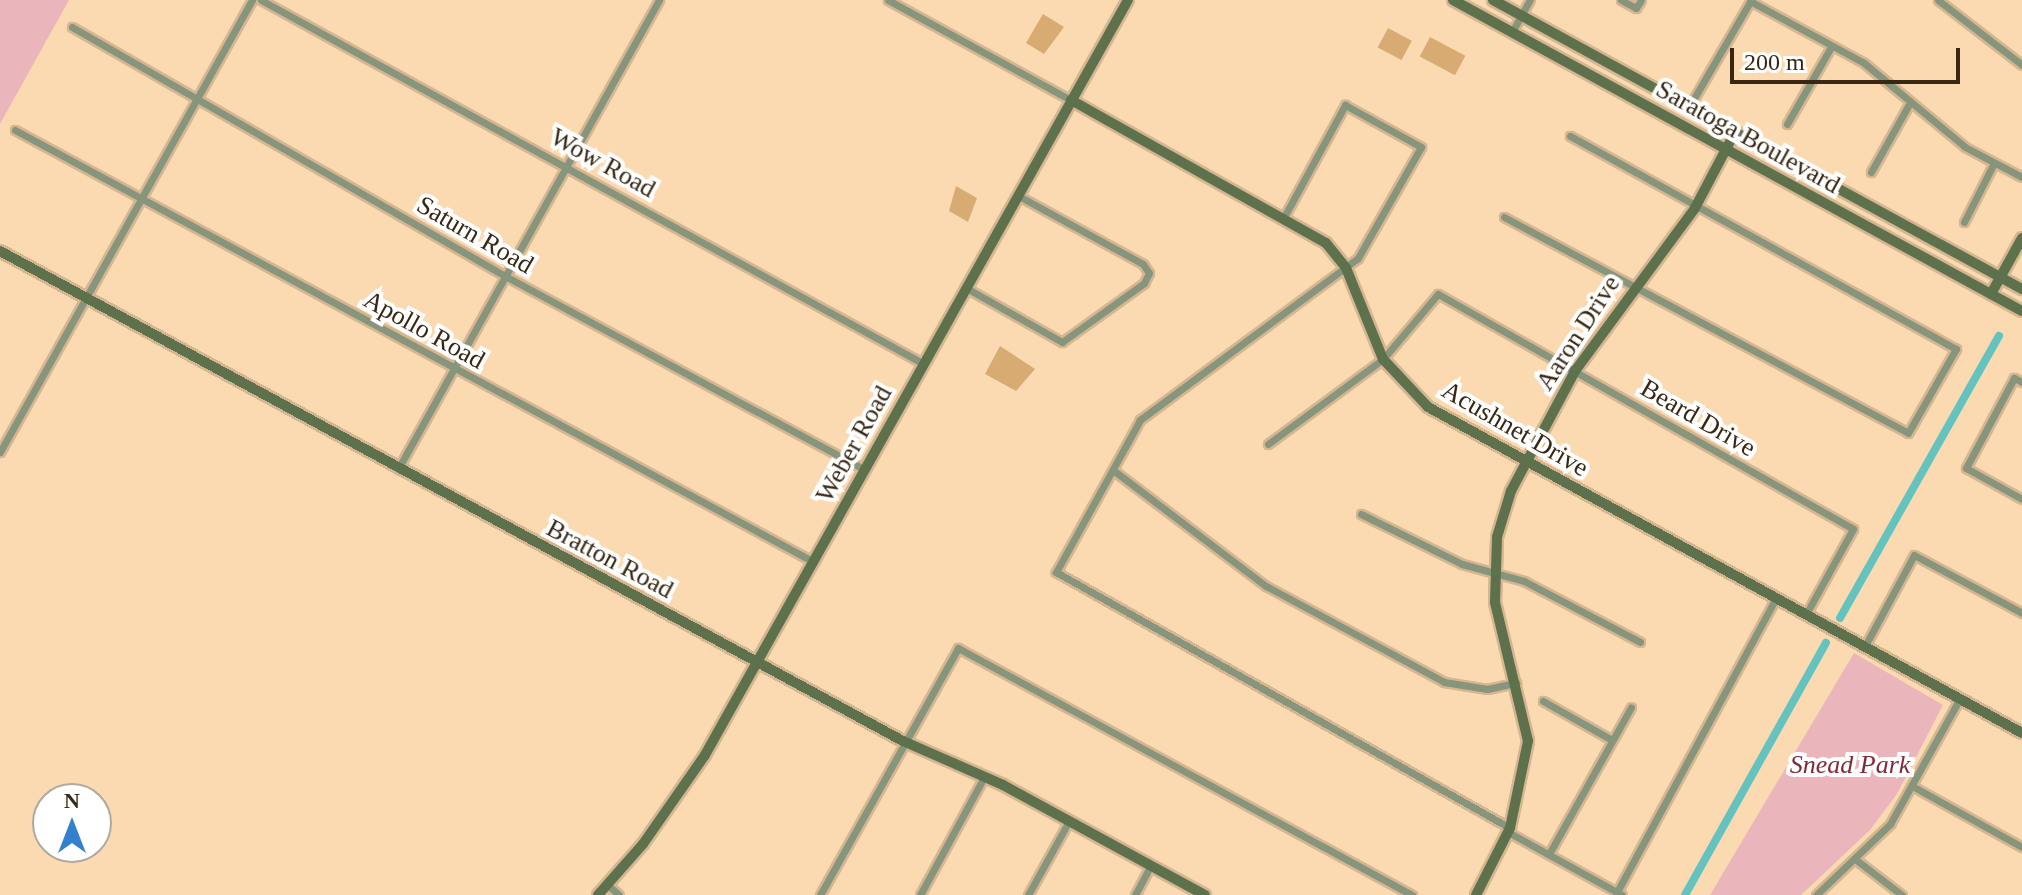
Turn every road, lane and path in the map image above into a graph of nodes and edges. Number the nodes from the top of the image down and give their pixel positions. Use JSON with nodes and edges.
{"nodes":[{"id":1,"x":252,"y":0,"type":"edge"},
{"id":2,"x":261,"y":0,"type":"edge"},
{"id":3,"x":659,"y":0,"type":"edge"},
{"id":4,"x":888,"y":0,"type":"edge"},
{"id":5,"x":1128,"y":0,"type":"edge"},
{"id":6,"x":1453,"y":0,"type":"edge"},
{"id":7,"x":1493,"y":0,"type":"edge"},
{"id":8,"x":1530,"y":0,"type":"edge"},
{"id":9,"x":1621,"y":0,"type":"edge"},
{"id":10,"x":1641,"y":0,"type":"edge"},
{"id":11,"x":1938,"y":0,"type":"edge"},
{"id":12,"x":1750,"y":1,"type":"edge"},
{"id":13,"x":1521,"y":15,"type":"junction"},
{"id":14,"x":72,"y":27,"type":"dead end"},
{"id":15,"x":1512,"y":32,"type":"junction"},
{"id":16,"x":1831,"y":47,"type":"junction"},
{"id":17,"x":2022,"y":65,"type":"edge"},
{"id":18,"x":199,"y":97,"type":"junction"},
{"id":19,"x":1071,"y":100,"type":"junction"},
{"id":20,"x":1908,"y":106,"type":"junction"},
{"id":21,"x":1689,"y":107,"type":"junction"},
{"id":22,"x":1787,"y":124,"type":"dead end"},
{"id":23,"x":15,"y":130,"type":"dead end"},
{"id":24,"x":1735,"y":132,"type":"junction"},
{"id":25,"x":1570,"y":136,"type":"dead end"},
{"id":26,"x":1725,"y":149,"type":"junction"},
{"id":27,"x":1994,"y":163,"type":"junction"},
{"id":28,"x":566,"y":166,"type":"junction"},
{"id":29,"x":1871,"y":172,"type":"dead end"},
{"id":30,"x":2022,"y":177,"type":"edge"},
{"id":31,"x":1019,"y":196,"type":"junction"},
{"id":32,"x":143,"y":197,"type":"junction"},
{"id":33,"x":1695,"y":208,"type":"junction"},
{"id":34,"x":1284,"y":217,"type":"junction"},
{"id":35,"x":1504,"y":217,"type":"dead end"},
{"id":36,"x":1964,"y":222,"type":"dead end"},
{"id":37,"x":2022,"y":238,"type":"edge"},
{"id":38,"x":0,"y":251,"type":"edge"},
{"id":39,"x":1346,"y":268,"type":"junction"},
{"id":40,"x":507,"y":277,"type":"junction"},
{"id":41,"x":2000,"y":277,"type":"junction"},
{"id":42,"x":1632,"y":288,"type":"junction"},
{"id":43,"x":968,"y":289,"type":"junction"},
{"id":44,"x":2022,"y":289,"type":"edge"},
{"id":45,"x":1991,"y":294,"type":"junction"},
{"id":46,"x":89,"y":297,"type":"junction"},
{"id":47,"x":2022,"y":311,"type":"edge"},
{"id":48,"x":1383,"y":359,"type":"junction"},
{"id":49,"x":924,"y":364,"type":"junction"},
{"id":50,"x":455,"y":370,"type":"junction"},
{"id":51,"x":1575,"y":371,"type":"junction"},
{"id":52,"x":2018,"y":380,"type":"edge"},
{"id":53,"x":1268,"y":444,"type":"dead end"},
{"id":54,"x":0,"y":452,"type":"edge"},
{"id":55,"x":1525,"y":462,"type":"junction"},
{"id":56,"x":864,"y":469,"type":"junction"},
{"id":57,"x":1113,"y":470,"type":"junction"},
{"id":58,"x":397,"y":471,"type":"junction"},
{"id":59,"x":2022,"y":499,"type":"edge"},
{"id":60,"x":1361,"y":514,"type":"dead end"},
{"id":61,"x":814,"y":562,"type":"junction"},
{"id":62,"x":1494,"y":573,"type":"junction"},
{"id":63,"x":1776,"y":598,"type":"junction"},
{"id":64,"x":2022,"y":613,"type":"edge"},
{"id":65,"x":1806,"y":614,"type":"junction"},
{"id":66,"x":1640,"y":642,"type":"dead end"},
{"id":67,"x":1865,"y":646,"type":"junction"},
{"id":68,"x":757,"y":663,"type":"junction"},
{"id":69,"x":1518,"y":682,"type":"junction"},
{"id":70,"x":1959,"y":700,"type":"junction"},
{"id":71,"x":1543,"y":701,"type":"dead end"},
{"id":72,"x":1631,"y":707,"type":"dead end"},
{"id":73,"x":2022,"y":733,"type":"edge"},
{"id":74,"x":1612,"y":740,"type":"junction"},
{"id":75,"x":903,"y":741,"type":"junction"},
{"id":76,"x":984,"y":777,"type":"junction"},
{"id":77,"x":1914,"y":787,"type":"junction"},
{"id":78,"x":1069,"y":821,"type":"junction"},
{"id":79,"x":1509,"y":830,"type":"junction"},
{"id":80,"x":2022,"y":847,"type":"edge"},
{"id":81,"x":1549,"y":854,"type":"junction"},
{"id":82,"x":1855,"y":859,"type":"junction"},
{"id":83,"x":1151,"y":865,"type":"junction"},
{"id":84,"x":607,"y":884,"type":"junction"},
{"id":85,"x":1620,"y":894,"type":"edge"},
{"id":86,"x":598,"y":895,"type":"edge"},
{"id":87,"x":619,"y":895,"type":"edge"},
{"id":88,"x":820,"y":895,"type":"edge"},
{"id":89,"x":920,"y":895,"type":"edge"},
{"id":90,"x":1028,"y":895,"type":"edge"},
{"id":91,"x":1135,"y":895,"type":"edge"},
{"id":92,"x":1205,"y":895,"type":"edge"},
{"id":93,"x":1412,"y":895,"type":"edge"},
{"id":94,"x":1476,"y":895,"type":"edge"},
{"id":95,"x":1816,"y":895,"type":"edge"},
{"id":96,"x":1902,"y":895,"type":"edge"}],
"edges":[{"from":1,"to":18,"type":"street"},
{"from":2,"to":28,"type":"street","name":"Wow Road"},
{"from":3,"to":28,"type":"street"},
{"from":4,"to":19,"type":"street","name":"Acushnet Drive"},
{"from":5,"to":19,"type":"street","name":"Weber Road"},
{"from":6,"to":15,"type":"street","name":"Saratoga Boulevard"},
{"from":7,"to":13,"type":"street","name":"Saratoga Boulevard"},
{"from":8,"to":13,"type":"street"},
{"from":9,"to":10,"type":"street"},
{"from":11,"to":17,"type":"street"},
{"from":12,"to":16,"type":"street"},
{"from":12,"to":21,"type":"street"},
{"from":13,"to":15,"type":"street"},
{"from":13,"to":21,"type":"street","name":"Saratoga Boulevard"},
{"from":14,"to":18,"type":"street","name":"Saturn Road"},
{"from":15,"to":26,"type":"street","name":"Saratoga Boulevard"},
{"from":16,"to":20,"type":"street"},
{"from":16,"to":22,"type":"street"},
{"from":18,"to":32,"type":"street"},
{"from":18,"to":40,"type":"street","name":"Saturn Road"},
{"from":19,"to":31,"type":"street","name":"Weber Road"},
{"from":19,"to":34,"type":"street","name":"Acushnet Drive"},
{"from":20,"to":27,"type":"street"},
{"from":20,"to":29,"type":"street"},
{"from":21,"to":24,"type":"street","name":"Saratoga Boulevard"},
{"from":23,"to":32,"type":"street","name":"Apollo Road"},
{"from":24,"to":26,"type":"street","name":"Aaron Drive"},
{"from":24,"to":41,"type":"street","name":"Saratoga Boulevard"},
{"from":25,"to":33,"type":"street"},
{"from":26,"to":33,"type":"street","name":"Aaron Drive"},
{"from":26,"to":45,"type":"street","name":"Saratoga Boulevard"},
{"from":27,"to":30,"type":"street"},
{"from":27,"to":36,"type":"street"},
{"from":28,"to":40,"type":"street"},
{"from":28,"to":49,"type":"street","name":"Wow Road"},
{"from":31,"to":43,"type":"street","name":"Weber Road"},
{"from":31,"to":43,"type":"street"},
{"from":32,"to":46,"type":"street"},
{"from":32,"to":50,"type":"street","name":"Apollo Road"},
{"from":33,"to":42,"type":"street","name":"Aaron Drive"},
{"from":33,"to":42,"type":"street"},
{"from":34,"to":39,"type":"street","name":"Acushnet Drive"},
{"from":34,"to":39,"type":"street"},
{"from":35,"to":42,"type":"street"},
{"from":37,"to":41,"type":"street"},
{"from":38,"to":46,"type":"street","name":"Bratton Road"},
{"from":39,"to":48,"type":"street","name":"Acushnet Drive"},
{"from":39,"to":57,"type":"street"},
{"from":40,"to":50,"type":"street"},
{"from":40,"to":56,"type":"street","name":"Saturn Road"},
{"from":41,"to":44,"type":"street","name":"Saratoga Boulevard"},
{"from":41,"to":45,"type":"street"},
{"from":42,"to":51,"type":"street","name":"Aaron Drive"},
{"from":43,"to":49,"type":"street","name":"Weber Road"},
{"from":45,"to":47,"type":"street","name":"Saratoga Boulevard"},
{"from":46,"to":54,"type":"street"},
{"from":46,"to":58,"type":"street","name":"Bratton Road"},
{"from":48,"to":51,"type":"street","name":"Beard Drive"},
{"from":48,"to":53,"type":"street"},
{"from":48,"to":55,"type":"street","name":"Acushnet Drive"},
{"from":49,"to":56,"type":"street","name":"Weber Road"},
{"from":50,"to":58,"type":"street"},
{"from":50,"to":61,"type":"street","name":"Apollo Road"},
{"from":51,"to":55,"type":"street","name":"Aaron Drive"},
{"from":51,"to":65,"type":"street","name":"Beard Drive"},
{"from":52,"to":59,"type":"street"},
{"from":55,"to":62,"type":"street","name":"Aaron Drive"},
{"from":55,"to":63,"type":"street","name":"Acushnet Drive"},
{"from":56,"to":61,"type":"street","name":"Weber Road"},
{"from":57,"to":69,"type":"street"},
{"from":57,"to":79,"type":"street"},
{"from":58,"to":68,"type":"street","name":"Bratton Road"},
{"from":60,"to":62,"type":"street"},
{"from":61,"to":68,"type":"street","name":"Weber Road"},
{"from":62,"to":66,"type":"street"},
{"from":62,"to":69,"type":"street","name":"Aaron Drive"},
{"from":63,"to":65,"type":"street","name":"Acushnet Drive"},
{"from":63,"to":85,"type":"street"},
{"from":64,"to":67,"type":"street"},
{"from":65,"to":67,"type":"street","name":"Acushnet Drive"},
{"from":67,"to":70,"type":"street","name":"Acushnet Drive"},
{"from":68,"to":75,"type":"street","name":"Bratton Road"},
{"from":68,"to":84,"type":"street","name":"Weber Road"},
{"from":69,"to":79,"type":"street","name":"Aaron Drive"},
{"from":70,"to":73,"type":"street","name":"Acushnet Drive"},
{"from":70,"to":77,"type":"street"},
{"from":71,"to":74,"type":"street"},
{"from":72,"to":74,"type":"street"},
{"from":74,"to":81,"type":"street"},
{"from":75,"to":76,"type":"street","name":"Bratton Road"},
{"from":75,"to":88,"type":"street"},
{"from":75,"to":93,"type":"street"},
{"from":76,"to":78,"type":"street","name":"Bratton Road"},
{"from":76,"to":89,"type":"street"},
{"from":77,"to":80,"type":"street"},
{"from":77,"to":82,"type":"street"},
{"from":78,"to":83,"type":"street","name":"Bratton Road"},
{"from":78,"to":90,"type":"street"},
{"from":79,"to":81,"type":"street"},
{"from":79,"to":94,"type":"street","name":"Aaron Drive"},
{"from":81,"to":85,"type":"street"},
{"from":82,"to":95,"type":"street"},
{"from":82,"to":96,"type":"street"},
{"from":83,"to":91,"type":"street"},
{"from":83,"to":92,"type":"street","name":"Bratton Road"},
{"from":84,"to":86,"type":"street","name":"Weber Road"},
{"from":84,"to":87,"type":"street"}]}
